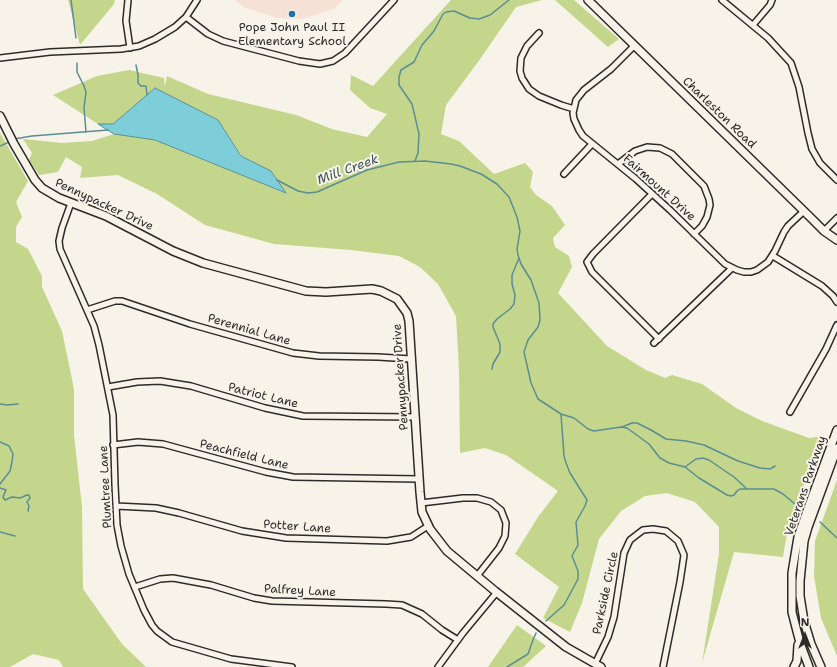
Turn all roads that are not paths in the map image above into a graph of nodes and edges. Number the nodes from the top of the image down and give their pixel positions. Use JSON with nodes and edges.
{"nodes":[{"id":1,"x":128,"y":0,"type":"edge"},
{"id":2,"x":197,"y":0,"type":"edge"},
{"id":3,"x":394,"y":0,"type":"edge"},
{"id":4,"x":588,"y":0,"type":"edge"},
{"id":5,"x":722,"y":0,"type":"edge"},
{"id":6,"x":772,"y":0,"type":"edge"},
{"id":7,"x":186,"y":17,"type":"junction"},
{"id":8,"x":753,"y":25,"type":"junction"},
{"id":9,"x":539,"y":33,"type":"dead end"},
{"id":10,"x":634,"y":46,"type":"junction"},
{"id":11,"x":130,"y":48,"type":"junction"},
{"id":12,"x":0,"y":58,"type":"edge"},
{"id":13,"x":574,"y":109,"type":"junction"},
{"id":14,"x":0,"y":116,"type":"edge"},
{"id":15,"x":592,"y":144,"type":"junction"},
{"id":16,"x":618,"y":164,"type":"junction"},
{"id":17,"x":564,"y":174,"type":"dead end"},
{"id":18,"x":837,"y":180,"type":"edge"},
{"id":19,"x":652,"y":194,"type":"junction"},
{"id":20,"x":71,"y":203,"type":"junction"},
{"id":21,"x":804,"y":212,"type":"junction"},
{"id":22,"x":837,"y":218,"type":"edge"},
{"id":23,"x":824,"y":231,"type":"junction"},
{"id":24,"x":694,"y":234,"type":"junction"},
{"id":25,"x":837,"y":240,"type":"edge"},
{"id":26,"x":773,"y":256,"type":"junction"},
{"id":27,"x":732,"y":268,"type":"junction"},
{"id":28,"x":837,"y":302,"type":"edge"},
{"id":29,"x":87,"y":310,"type":"junction"},
{"id":30,"x":837,"y":325,"type":"edge"},
{"id":31,"x":659,"y":339,"type":"junction"},
{"id":32,"x":654,"y":343,"type":"dead end"},
{"id":33,"x":412,"y":359,"type":"junction"},
{"id":34,"x":108,"y":387,"type":"junction"},
{"id":35,"x":790,"y":412,"type":"dead end"},
{"id":36,"x":415,"y":417,"type":"junction"},
{"id":37,"x":837,"y":430,"type":"edge"},
{"id":38,"x":113,"y":445,"type":"junction"},
{"id":39,"x":837,"y":448,"type":"edge"},
{"id":40,"x":418,"y":479,"type":"junction"},
{"id":41,"x":421,"y":503,"type":"junction"},
{"id":42,"x":116,"y":506,"type":"junction"},
{"id":43,"x":428,"y":526,"type":"junction"},
{"id":44,"x":477,"y":576,"type":"junction"},
{"id":45,"x":135,"y":587,"type":"junction"},
{"id":46,"x":497,"y":592,"type":"junction"},
{"id":47,"x":798,"y":637,"type":"junction"},
{"id":48,"x":458,"y":640,"type":"junction"},
{"id":49,"x":820,"y":665,"type":"edge"},
{"id":50,"x":598,"y":666,"type":"edge"},
{"id":51,"x":292,"y":667,"type":"edge"},
{"id":52,"x":438,"y":667,"type":"edge"},
{"id":53,"x":663,"y":667,"type":"edge"},
{"id":54,"x":794,"y":667,"type":"edge"},
{"id":55,"x":810,"y":667,"type":"edge"}],
"edges":[{"from":1,"to":11,"type":"street"},
{"from":2,"to":7,"type":"street"},
{"from":3,"to":7,"type":"street"},
{"from":4,"to":10,"type":"street","name":"Charleston Road"},
{"from":5,"to":8,"type":"street"},
{"from":6,"to":8,"type":"street"},
{"from":7,"to":11,"type":"street"},
{"from":8,"to":18,"type":"street"},
{"from":9,"to":13,"type":"street"},
{"from":10,"to":13,"type":"street"},
{"from":10,"to":21,"type":"street","name":"Charleston Road"},
{"from":11,"to":12,"type":"street"},
{"from":13,"to":15,"type":"street","name":"Fairmount Drive"},
{"from":14,"to":20,"type":"street","name":"Pennypacker Drive"},
{"from":15,"to":16,"type":"street","name":"Fairmount Drive"},
{"from":15,"to":17,"type":"street"},
{"from":16,"to":19,"type":"street","name":"Fairmount Drive"},
{"from":16,"to":24,"type":"street"},
{"from":19,"to":24,"type":"street","name":"Fairmount Drive"},
{"from":19,"to":31,"type":"street"},
{"from":20,"to":29,"type":"street","name":"Plumtree Lane"},
{"from":20,"to":33,"type":"street","name":"Pennypacker Drive"},
{"from":21,"to":23,"type":"street","name":"Charleston Road"},
{"from":21,"to":26,"type":"street","name":"Fairmount Drive"},
{"from":22,"to":23,"type":"street"},
{"from":23,"to":25,"type":"street","name":"Charleston Road"},
{"from":24,"to":27,"type":"street","name":"Fairmount Drive"},
{"from":26,"to":27,"type":"street","name":"Fairmount Drive"},
{"from":26,"to":28,"type":"street"},
{"from":27,"to":31,"type":"street"},
{"from":29,"to":33,"type":"street","name":"Perennial Lane"},
{"from":29,"to":34,"type":"street","name":"Plumtree Lane"},
{"from":30,"to":35,"type":"street"},
{"from":31,"to":32,"type":"street"},
{"from":33,"to":36,"type":"street","name":"Pennypacker Drive"},
{"from":34,"to":36,"type":"street","name":"Patriot Lane"},
{"from":34,"to":38,"type":"street","name":"Plumtree Lane"},
{"from":36,"to":40,"type":"street","name":"Pennypacker Drive"},
{"from":37,"to":47,"type":"street","name":"Veterans Parkway"},
{"from":38,"to":40,"type":"street","name":"Peachfield Lane"},
{"from":38,"to":42,"type":"street","name":"Plumtree Lane"},
{"from":39,"to":49,"type":"street","name":"Veterans Parkway"},
{"from":40,"to":41,"type":"street","name":"Pennypacker Drive"},
{"from":41,"to":43,"type":"street","name":"Pennypacker Drive"},
{"from":41,"to":44,"type":"street"},
{"from":42,"to":43,"type":"street","name":"Potter Lane"},
{"from":42,"to":45,"type":"street","name":"Plumtree Lane"},
{"from":43,"to":44,"type":"street","name":"Pennypacker Drive"},
{"from":44,"to":46,"type":"street","name":"Pennypacker Drive"},
{"from":45,"to":48,"type":"street","name":"Palfrey Lane"},
{"from":45,"to":51,"type":"street","name":"Plumtree Lane"},
{"from":46,"to":48,"type":"street"},
{"from":46,"to":50,"type":"street","name":"Pennypacker Drive"},
{"from":47,"to":54,"type":"street"},
{"from":47,"to":55,"type":"street","name":"Veterans Parkway"},
{"from":48,"to":52,"type":"street"},
{"from":49,"to":55,"type":"street"},
{"from":50,"to":53,"type":"street","name":"Parkside Circle"}]}
